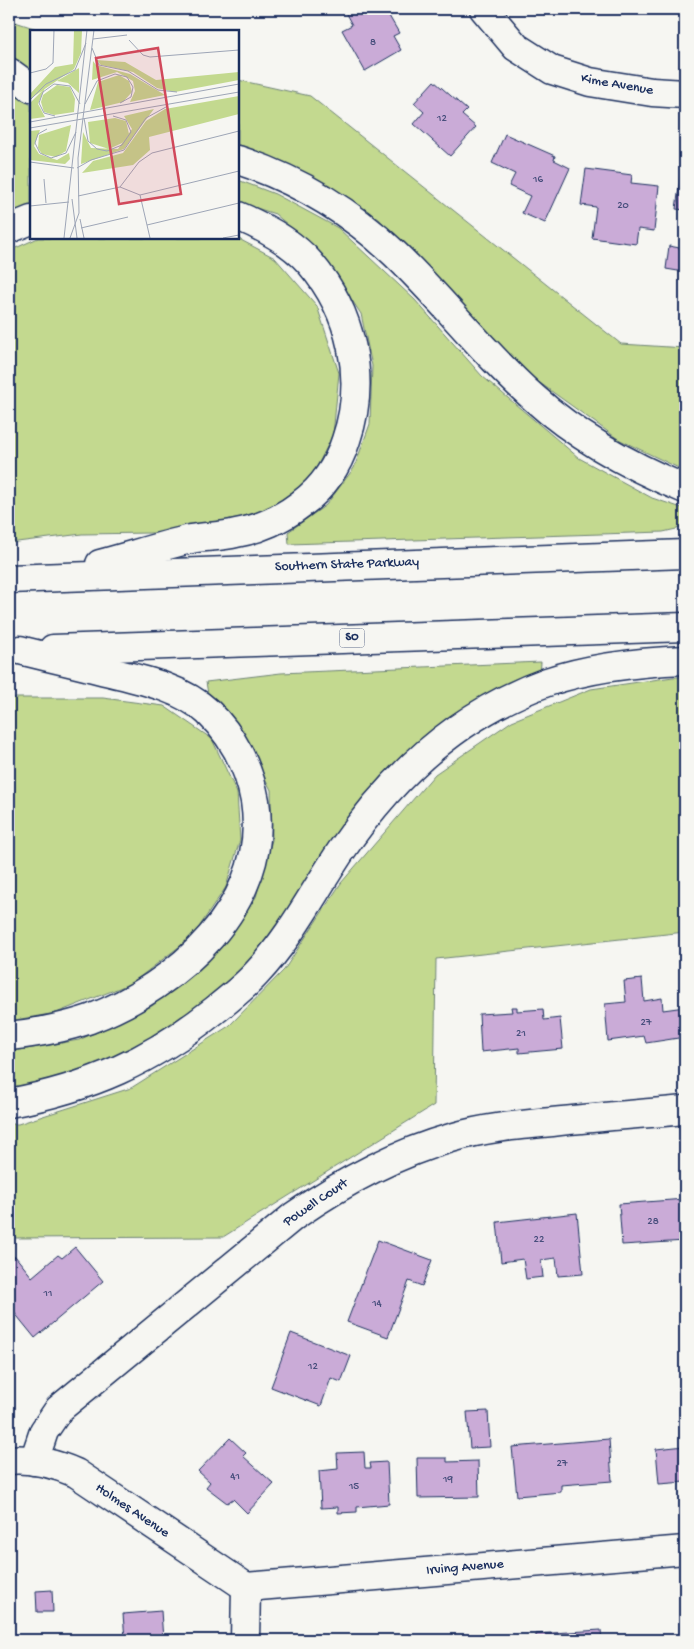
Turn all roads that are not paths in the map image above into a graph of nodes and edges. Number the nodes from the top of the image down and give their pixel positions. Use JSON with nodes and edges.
{"nodes":[{"id":1,"x":484,"y":9,"type":"edge"},
{"id":2,"x":9,"y":72,"type":"edge"},
{"id":3,"x":30,"y":87,"type":"edge"},
{"id":4,"x":685,"y":94,"type":"edge"},
{"id":5,"x":239,"y":160,"type":"edge"},
{"id":6,"x":239,"y":216,"type":"edge"},
{"id":7,"x":30,"y":220,"type":"edge"},
{"id":8,"x":9,"y":229,"type":"edge"},
{"id":9,"x":685,"y":489,"type":"edge"},
{"id":10,"x":685,"y":554,"type":"edge"},
{"id":11,"x":54,"y":577,"type":"junction"},
{"id":12,"x":9,"y":579,"type":"edge"},
{"id":13,"x":685,"y":627,"type":"edge"},
{"id":14,"x":14,"y":650,"type":"edge"},
{"id":15,"x":685,"y":660,"type":"edge"},
{"id":16,"x":9,"y":1036,"type":"edge"},
{"id":17,"x":9,"y":1103,"type":"edge"},
{"id":18,"x":685,"y":1110,"type":"edge"},
{"id":19,"x":21,"y":1460,"type":"edge"},
{"id":20,"x":685,"y":1550,"type":"edge"},
{"id":21,"x":246,"y":1587,"type":"junction"},
{"id":22,"x":245,"y":1640,"type":"edge"}],
"edges":[{"from":1,"to":4,"type":"main road","name":"Kime Avenue"},
{"from":2,"to":3,"type":"main road"},
{"from":5,"to":9,"type":"main road"},
{"from":6,"to":11,"type":"main road"},
{"from":7,"to":8,"type":"main road"},
{"from":10,"to":11,"type":"main road","name":"Southern State Parkway"},
{"from":11,"to":12,"type":"main road","name":"Southern State Parkway"},
{"from":13,"to":14,"type":"main road","number":"SO"},
{"from":14,"to":16,"type":"main road"},
{"from":15,"to":17,"type":"main road"},
{"from":18,"to":19,"type":"main road","name":"Powell Court"},
{"from":19,"to":21,"type":"main road","name":"Holmes Avenue"},
{"from":20,"to":21,"type":"main road","name":"Irving Avenue"},
{"from":21,"to":22,"type":"main road"}]}
